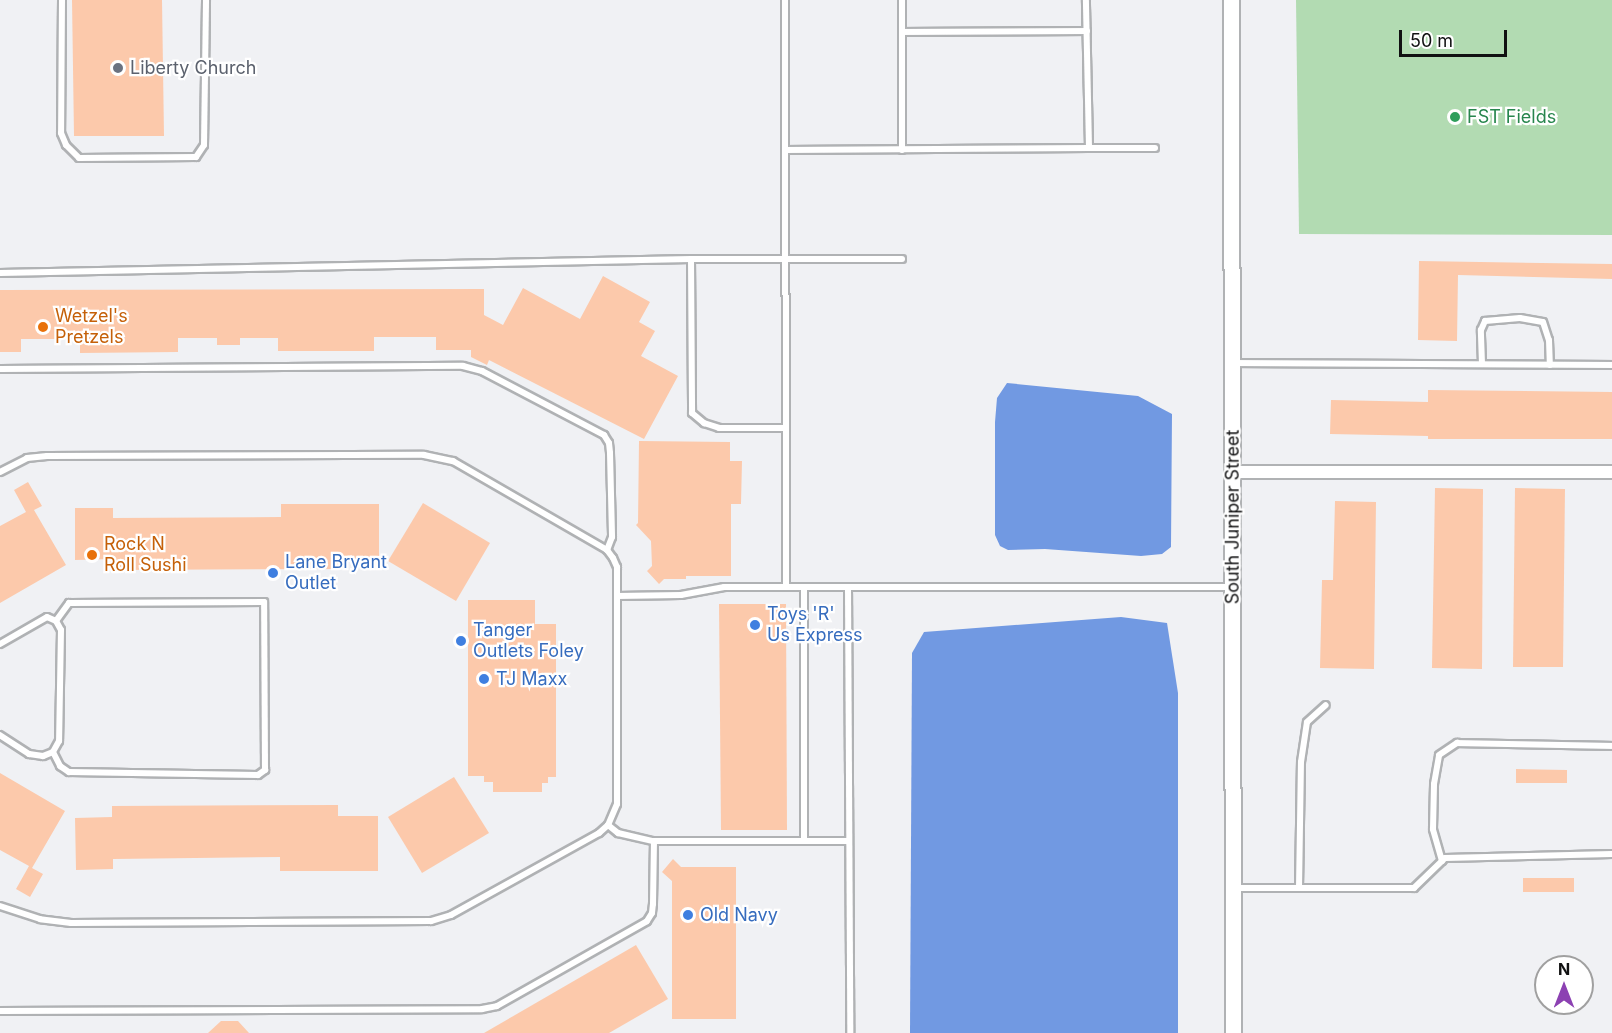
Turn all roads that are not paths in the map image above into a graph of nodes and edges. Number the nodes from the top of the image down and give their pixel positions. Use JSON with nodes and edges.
{"nodes":[{"id":1,"x":62,"y":0,"type":"edge"},
{"id":2,"x":206,"y":0,"type":"edge"},
{"id":3,"x":785,"y":0,"type":"edge"},
{"id":4,"x":902,"y":0,"type":"edge"},
{"id":5,"x":1086,"y":0,"type":"edge"},
{"id":6,"x":1231,"y":0,"type":"edge"},
{"id":7,"x":1087,"y":31,"type":"junction"},
{"id":8,"x":902,"y":32,"type":"junction"},
{"id":9,"x":1155,"y":147,"type":"dead end"},
{"id":10,"x":1089,"y":148,"type":"junction"},
{"id":11,"x":785,"y":150,"type":"junction"},
{"id":12,"x":902,"y":150,"type":"junction"},
{"id":13,"x":785,"y":258,"type":"junction"},
{"id":14,"x":691,"y":259,"type":"junction"},
{"id":15,"x":902,"y":259,"type":"dead end"},
{"id":16,"x":0,"y":273,"type":"edge"},
{"id":17,"x":1232,"y":363,"type":"junction"},
{"id":18,"x":1482,"y":364,"type":"junction"},
{"id":19,"x":1550,"y":365,"type":"junction"},
{"id":20,"x":1612,"y":365,"type":"edge"},
{"id":21,"x":0,"y":369,"type":"edge"},
{"id":22,"x":785,"y":428,"type":"junction"},
{"id":23,"x":0,"y":472,"type":"edge"},
{"id":24,"x":1233,"y":472,"type":"junction"},
{"id":25,"x":1612,"y":472,"type":"edge"},
{"id":26,"x":607,"y":550,"type":"junction"},
{"id":27,"x":786,"y":587,"type":"junction"},
{"id":28,"x":804,"y":587,"type":"junction"},
{"id":29,"x":848,"y":587,"type":"junction"},
{"id":30,"x":1233,"y":587,"type":"junction"},
{"id":31,"x":617,"y":596,"type":"junction"},
{"id":32,"x":56,"y":621,"type":"junction"},
{"id":33,"x":0,"y":644,"type":"edge"},
{"id":34,"x":1326,"y":705,"type":"dead end"},
{"id":35,"x":0,"y":735,"type":"edge"},
{"id":36,"x":1612,"y":746,"type":"edge"},
{"id":37,"x":53,"y":752,"type":"junction"},
{"id":38,"x":608,"y":825,"type":"junction"},
{"id":39,"x":654,"y":841,"type":"junction"},
{"id":40,"x":804,"y":841,"type":"junction"},
{"id":41,"x":849,"y":841,"type":"junction"},
{"id":42,"x":1612,"y":854,"type":"edge"},
{"id":43,"x":1442,"y":861,"type":"junction"},
{"id":44,"x":1234,"y":888,"type":"junction"},
{"id":45,"x":1299,"y":888,"type":"junction"},
{"id":46,"x":0,"y":906,"type":"edge"},
{"id":47,"x":0,"y":1011,"type":"edge"},
{"id":48,"x":850,"y":1033,"type":"edge"},
{"id":49,"x":1233,"y":1033,"type":"edge"}],
"edges":[{"from":1,"to":2,"type":"lane"},
{"from":3,"to":11,"type":"lane"},
{"from":4,"to":8,"type":"lane"},
{"from":5,"to":7,"type":"lane"},
{"from":6,"to":17,"type":"street","name":"South Juniper Street"},
{"from":7,"to":8,"type":"lane"},
{"from":7,"to":10,"type":"lane"},
{"from":8,"to":12,"type":"lane"},
{"from":9,"to":10,"type":"lane"},
{"from":10,"to":12,"type":"lane"},
{"from":11,"to":12,"type":"lane"},
{"from":11,"to":13,"type":"lane"},
{"from":13,"to":14,"type":"lane"},
{"from":13,"to":15,"type":"lane"},
{"from":13,"to":22,"type":"lane"},
{"from":14,"to":16,"type":"lane"},
{"from":14,"to":22,"type":"lane"},
{"from":17,"to":18,"type":"lane"},
{"from":17,"to":24,"type":"street","name":"South Juniper Street"},
{"from":18,"to":19,"type":"lane"},
{"from":18,"to":19,"type":"lane"},
{"from":19,"to":20,"type":"lane"},
{"from":21,"to":26,"type":"lane"},
{"from":22,"to":27,"type":"lane"},
{"from":23,"to":26,"type":"lane"},
{"from":24,"to":25,"type":"street"},
{"from":24,"to":30,"type":"street","name":"South Juniper Street"},
{"from":26,"to":31,"type":"lane"},
{"from":27,"to":28,"type":"lane"},
{"from":27,"to":31,"type":"lane"},
{"from":28,"to":29,"type":"lane"},
{"from":28,"to":40,"type":"lane"},
{"from":29,"to":30,"type":"lane"},
{"from":29,"to":41,"type":"lane"},
{"from":30,"to":44,"type":"street","name":"South Juniper Street"},
{"from":31,"to":38,"type":"lane"},
{"from":32,"to":33,"type":"lane"},
{"from":32,"to":37,"type":"lane"},
{"from":32,"to":37,"type":"lane"},
{"from":34,"to":45,"type":"lane"},
{"from":35,"to":37,"type":"lane"},
{"from":36,"to":43,"type":"lane"},
{"from":38,"to":39,"type":"lane"},
{"from":38,"to":46,"type":"lane"},
{"from":39,"to":40,"type":"lane"},
{"from":39,"to":47,"type":"lane"},
{"from":40,"to":41,"type":"lane"},
{"from":41,"to":48,"type":"lane"},
{"from":42,"to":43,"type":"lane"},
{"from":43,"to":45,"type":"lane"},
{"from":44,"to":45,"type":"lane"},
{"from":44,"to":49,"type":"street","name":"South Juniper Street"}]}
